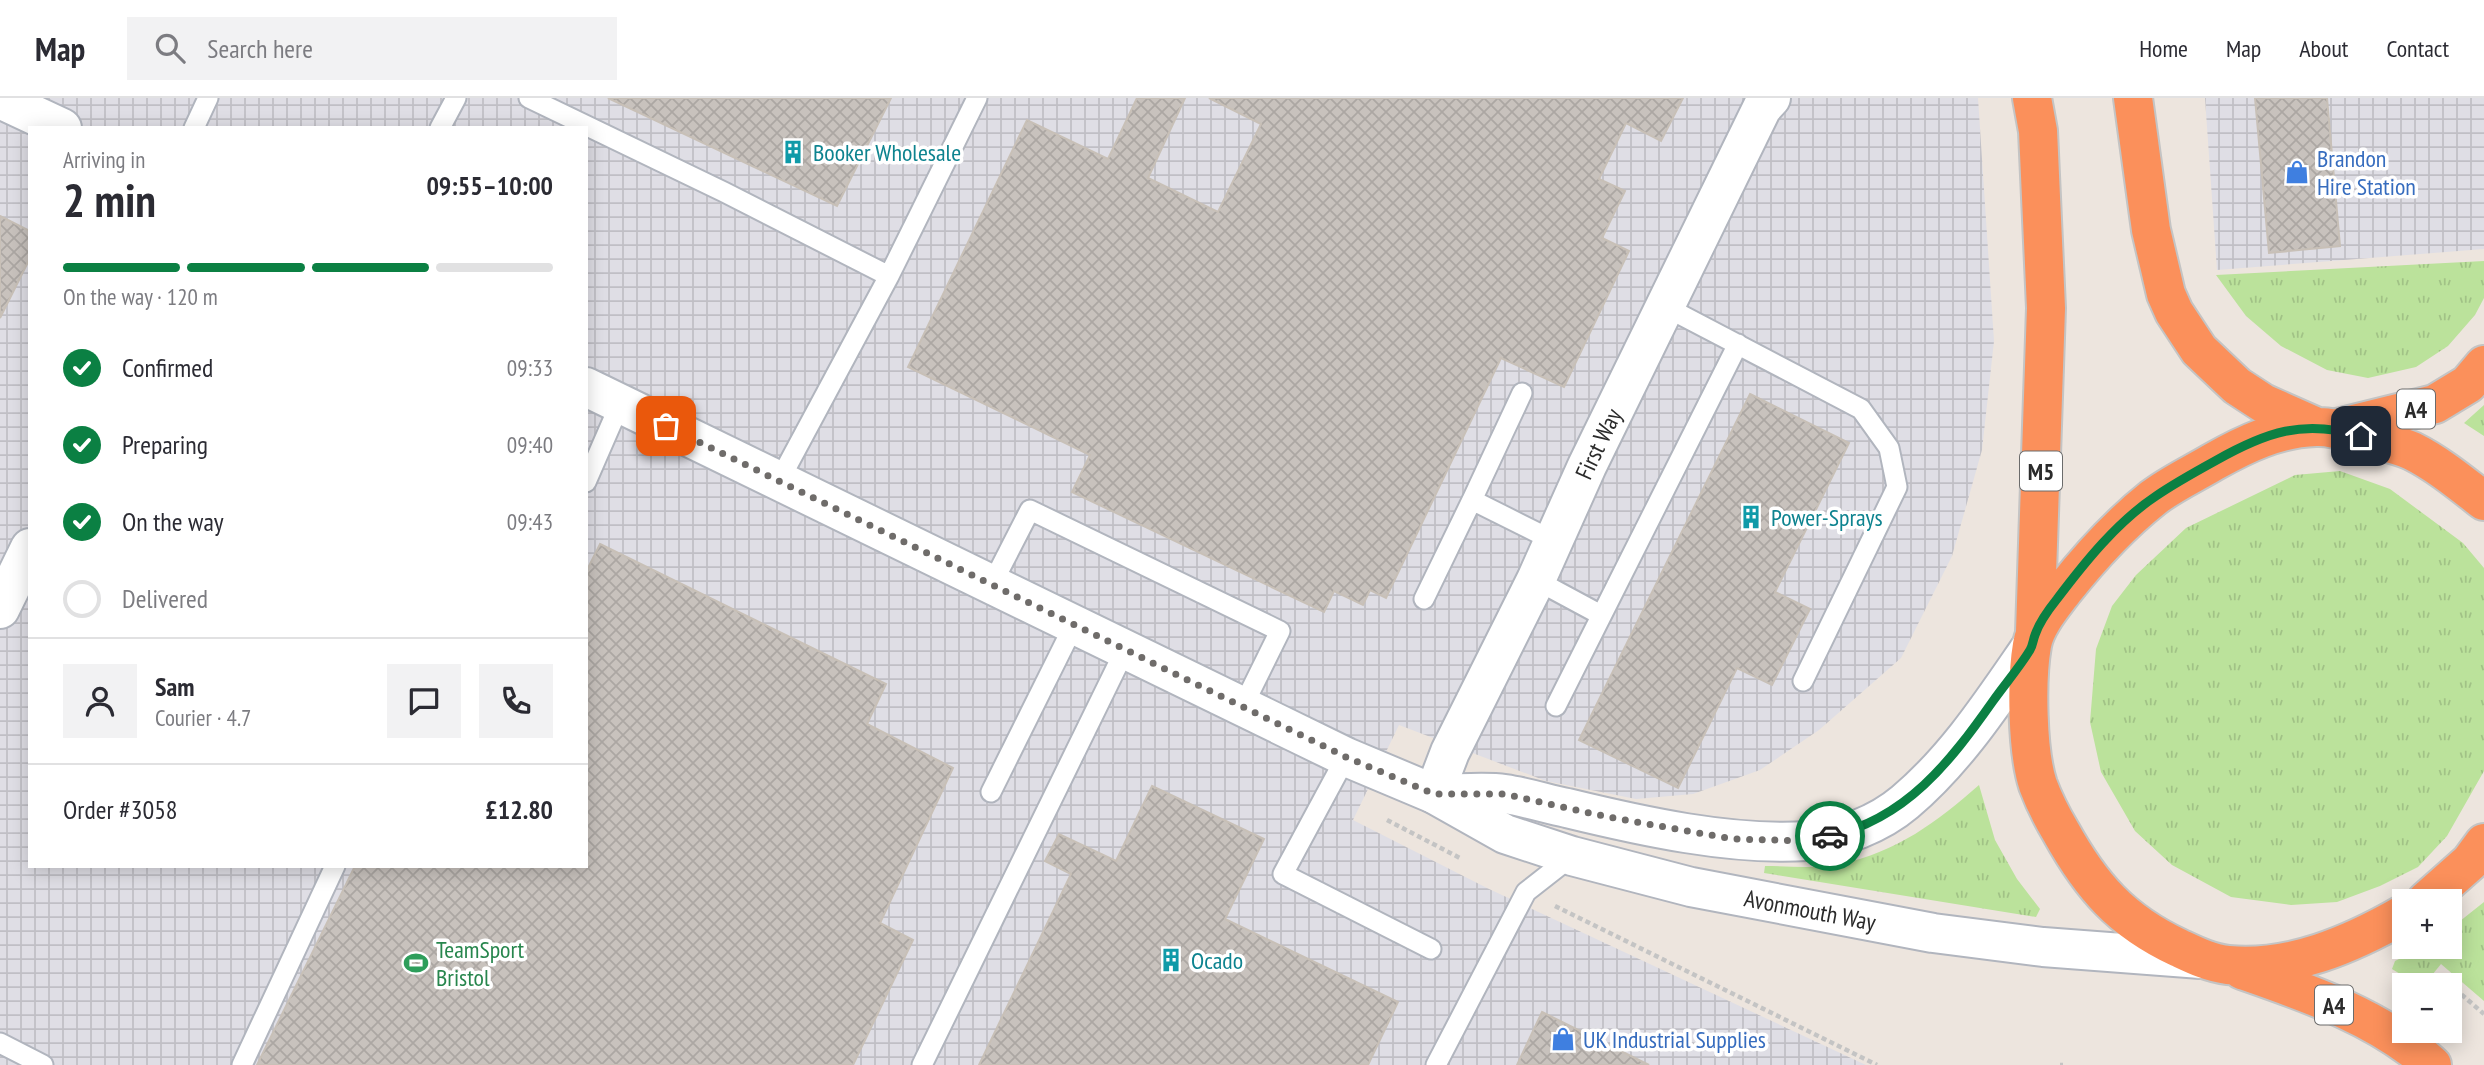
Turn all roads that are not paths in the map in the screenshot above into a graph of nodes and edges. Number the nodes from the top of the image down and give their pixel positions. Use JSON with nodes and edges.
{"nodes":[{"id":1,"x":208,"y":98,"type":"edge"},
{"id":2,"x":456,"y":98,"type":"edge"},
{"id":3,"x":529,"y":98,"type":"edge"},
{"id":4,"x":977,"y":98,"type":"edge"},
{"id":5,"x":1771,"y":98,"type":"edge"},
{"id":6,"x":2032,"y":98,"type":"edge"},
{"id":7,"x":2133,"y":98,"type":"edge"},
{"id":8,"x":0,"y":99,"type":"edge"},
{"id":9,"x":58,"y":126,"type":"edge"},
{"id":10,"x":195,"y":126,"type":"edge"},
{"id":11,"x":441,"y":126,"type":"edge"},
{"id":12,"x":587,"y":126,"type":"edge"},
{"id":13,"x":588,"y":126,"type":"edge"},
{"id":14,"x":889,"y":276,"type":"junction"},
{"id":15,"x":1664,"y":306,"type":"junction"},
{"id":16,"x":1738,"y":344,"type":"junction"},
{"id":17,"x":2484,"y":365,"type":"edge"},
{"id":18,"x":588,"y":388,"type":"edge"},
{"id":19,"x":1522,"y":393,"type":"dead end"},
{"id":20,"x":620,"y":404,"type":"junction"},
{"id":21,"x":2326,"y":428,"type":"junction"},
{"id":22,"x":588,"y":477,"type":"edge"},
{"id":23,"x":779,"y":481,"type":"junction"},
{"id":24,"x":1472,"y":500,"type":"junction"},
{"id":25,"x":2484,"y":501,"type":"edge"},
{"id":26,"x":1554,"y":541,"type":"junction"},
{"id":27,"x":28,"y":552,"type":"edge"},
{"id":28,"x":1536,"y":580,"type":"junction"},
{"id":29,"x":991,"y":586,"type":"junction"},
{"id":30,"x":1424,"y":598,"type":"dead end"},
{"id":31,"x":0,"y":609,"type":"edge"},
{"id":32,"x":1601,"y":615,"type":"junction"},
{"id":33,"x":1074,"y":625,"type":"junction"},
{"id":34,"x":2033,"y":640,"type":"junction"},
{"id":35,"x":1125,"y":650,"type":"junction"},
{"id":36,"x":1803,"y":681,"type":"dead end"},
{"id":37,"x":1243,"y":706,"type":"junction"},
{"id":38,"x":1556,"y":706,"type":"dead end"},
{"id":39,"x":1346,"y":757,"type":"junction"},
{"id":40,"x":991,"y":792,"type":"dead end"},
{"id":41,"x":1434,"y":794,"type":"junction"},
{"id":42,"x":2484,"y":843,"type":"edge"},
{"id":43,"x":1572,"y":856,"type":"junction"},
{"id":44,"x":334,"y":868,"type":"edge"},
{"id":45,"x":2440,"y":889,"type":"edge"},
{"id":46,"x":2392,"y":920,"type":"edge"},
{"id":47,"x":1431,"y":949,"type":"dead end"},
{"id":48,"x":2214,"y":962,"type":"junction"},
{"id":49,"x":0,"y":1044,"type":"edge"},
{"id":50,"x":43,"y":1065,"type":"edge"},
{"id":51,"x":242,"y":1065,"type":"edge"},
{"id":52,"x":922,"y":1065,"type":"edge"},
{"id":53,"x":1436,"y":1065,"type":"edge"},
{"id":54,"x":2432,"y":1065,"type":"edge"}],
"edges":[{"from":1,"to":10,"type":"lane"},
{"from":2,"to":11,"type":"lane"},
{"from":3,"to":12,"type":"lane"},
{"from":4,"to":14,"type":"lane"},
{"from":5,"to":15,"type":"street","name":"First Way"},
{"from":6,"to":34,"type":"highway","number":"M5"},
{"from":7,"to":21,"type":"highway"},
{"from":8,"to":9,"type":"street"},
{"from":13,"to":14,"type":"lane"},
{"from":14,"to":23,"type":"lane"},
{"from":15,"to":16,"type":"lane"},
{"from":15,"to":26,"type":"street","name":"First Way"},
{"from":16,"to":32,"type":"lane"},
{"from":16,"to":36,"type":"lane"},
{"from":17,"to":21,"type":"highway","number":"A4"},
{"from":18,"to":20,"type":"street","name":"Avonmouth Way"},
{"from":19,"to":24,"type":"lane"},
{"from":20,"to":22,"type":"lane"},
{"from":20,"to":23,"type":"street","name":"Avonmouth Way"},
{"from":21,"to":25,"type":"highway"},
{"from":21,"to":34,"type":"highway"},
{"from":23,"to":29,"type":"street","name":"Avonmouth Way"},
{"from":24,"to":26,"type":"lane"},
{"from":24,"to":30,"type":"lane"},
{"from":26,"to":28,"type":"street","name":"First Way"},
{"from":27,"to":31,"type":"street"},
{"from":28,"to":32,"type":"lane"},
{"from":28,"to":41,"type":"street","name":"First Way"},
{"from":29,"to":33,"type":"street","name":"Avonmouth Way"},
{"from":29,"to":37,"type":"lane"},
{"from":32,"to":38,"type":"lane"},
{"from":33,"to":35,"type":"street","name":"Avonmouth Way"},
{"from":33,"to":40,"type":"lane"},
{"from":34,"to":41,"type":"street","name":"Avonmouth Way"},
{"from":34,"to":48,"type":"highway"},
{"from":35,"to":37,"type":"street","name":"Avonmouth Way"},
{"from":35,"to":52,"type":"lane"},
{"from":37,"to":39,"type":"street","name":"Avonmouth Way"},
{"from":39,"to":41,"type":"street","name":"Avonmouth Way"},
{"from":39,"to":47,"type":"lane"},
{"from":41,"to":43,"type":"street","name":"Avonmouth Way"},
{"from":42,"to":45,"type":"highway"},
{"from":43,"to":48,"type":"street","name":"Avonmouth Way"},
{"from":43,"to":53,"type":"lane"},
{"from":44,"to":51,"type":"lane"},
{"from":46,"to":48,"type":"highway"},
{"from":48,"to":54,"type":"highway","number":"A4"},
{"from":49,"to":50,"type":"lane"}]}
